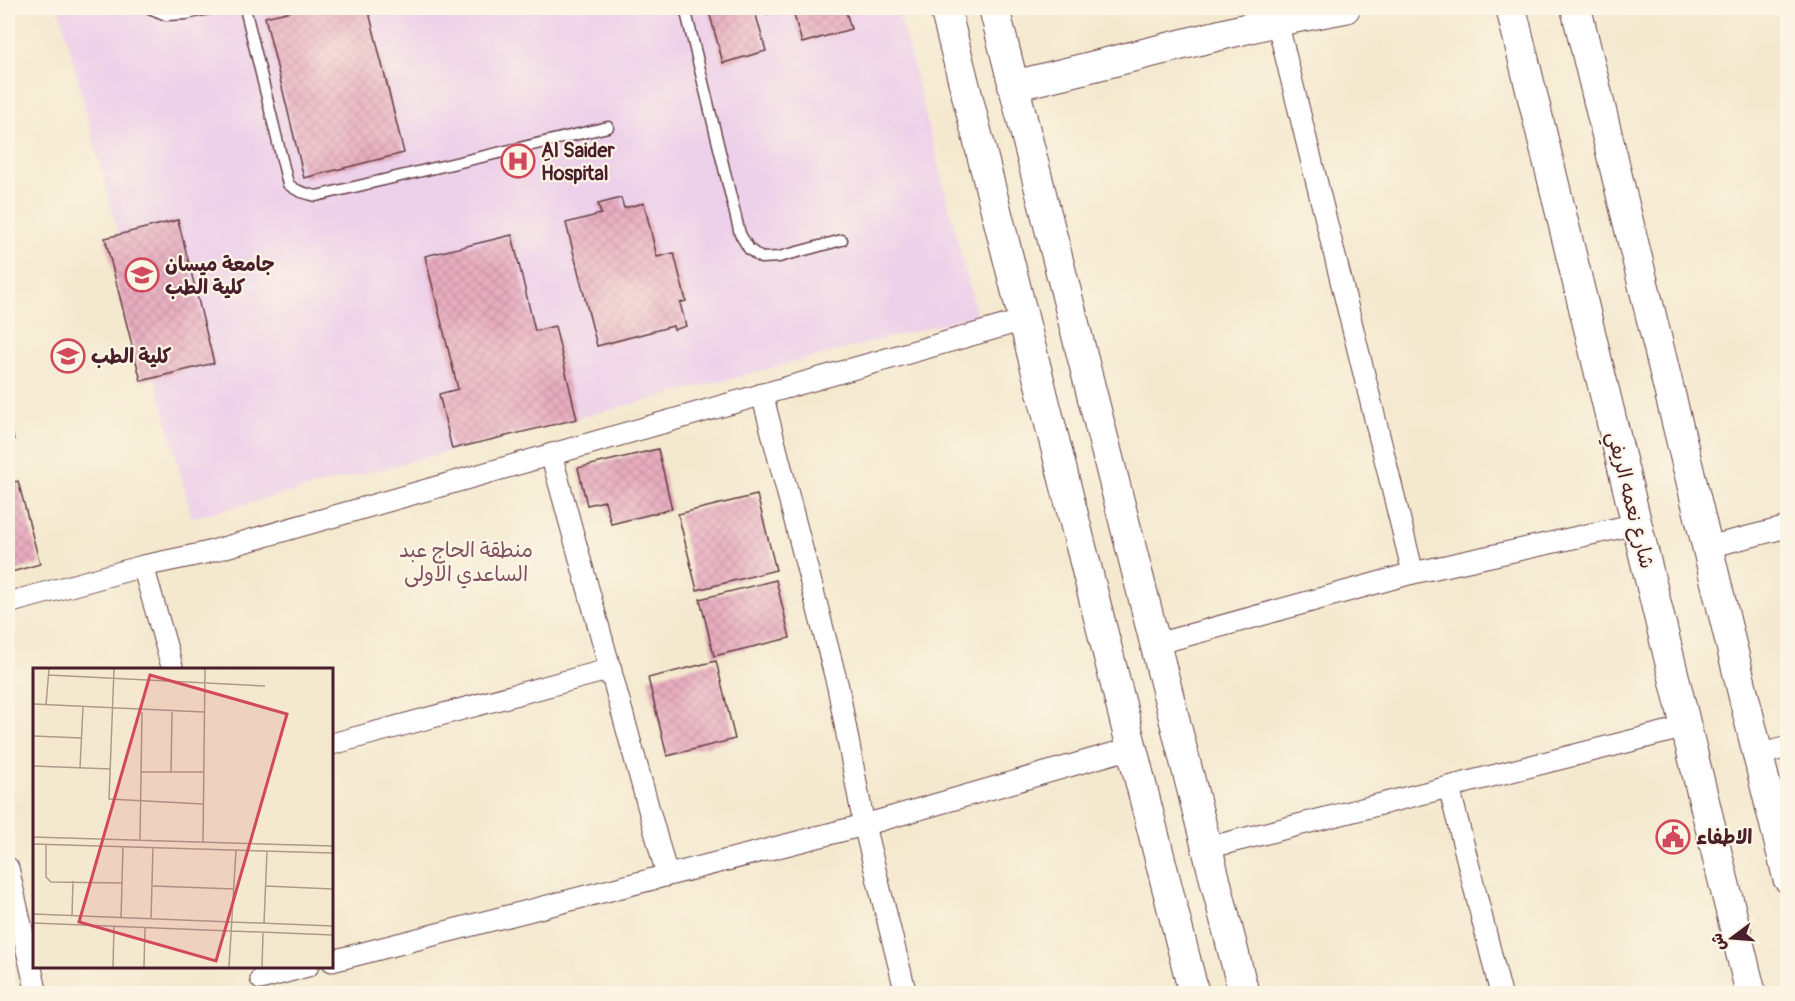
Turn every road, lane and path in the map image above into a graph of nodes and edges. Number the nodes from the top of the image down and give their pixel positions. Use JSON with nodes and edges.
{"nodes":[{"id":1,"x":149,"y":8,"type":"edge"},
{"id":2,"x":214,"y":8,"type":"edge"},
{"id":3,"x":245,"y":8,"type":"edge"},
{"id":4,"x":686,"y":8,"type":"edge"},
{"id":5,"x":945,"y":8,"type":"edge"},
{"id":6,"x":994,"y":8,"type":"edge"},
{"id":7,"x":1345,"y":8,"type":"edge"},
{"id":8,"x":1511,"y":8,"type":"edge"},
{"id":9,"x":1576,"y":8,"type":"edge"},
{"id":10,"x":1277,"y":21,"type":"junction"},
{"id":11,"x":1013,"y":86,"type":"junction"},
{"id":12,"x":608,"y":127,"type":"dead end"},
{"id":13,"x":842,"y":240,"type":"dead end"},
{"id":14,"x":1024,"y":320,"type":"junction"},
{"id":15,"x":762,"y":394,"type":"junction"},
{"id":16,"x":551,"y":454,"type":"junction"},
{"id":17,"x":1637,"y":524,"type":"junction"},
{"id":18,"x":1788,"y":527,"type":"edge"},
{"id":19,"x":1708,"y":547,"type":"junction"},
{"id":20,"x":143,"y":566,"type":"junction"},
{"id":21,"x":1413,"y":573,"type":"junction"},
{"id":22,"x":8,"y":603,"type":"edge"},
{"id":23,"x":1156,"y":644,"type":"junction"},
{"id":24,"x":173,"y":668,"type":"edge"},
{"id":25,"x":611,"y":669,"type":"junction"},
{"id":26,"x":1686,"y":727,"type":"junction"},
{"id":27,"x":333,"y":744,"type":"edge"},
{"id":28,"x":1788,"y":747,"type":"edge"},
{"id":29,"x":1132,"y":748,"type":"junction"},
{"id":30,"x":1758,"y":755,"type":"junction"},
{"id":31,"x":1449,"y":787,"type":"junction"},
{"id":32,"x":864,"y":825,"type":"junction"},
{"id":33,"x":1207,"y":848,"type":"junction"},
{"id":34,"x":8,"y":868,"type":"edge"},
{"id":35,"x":668,"y":875,"type":"junction"},
{"id":36,"x":1788,"y":878,"type":"edge"},
{"id":37,"x":333,"y":961,"type":"edge"},
{"id":38,"x":301,"y":968,"type":"edge"},
{"id":39,"x":261,"y":979,"type":"edge"},
{"id":40,"x":38,"y":993,"type":"edge"},
{"id":41,"x":906,"y":993,"type":"edge"},
{"id":42,"x":1194,"y":993,"type":"edge"},
{"id":43,"x":1244,"y":993,"type":"edge"},
{"id":44,"x":1501,"y":993,"type":"edge"},
{"id":45,"x":1751,"y":993,"type":"edge"}],
"edges":[{"from":1,"to":2,"type":"lane"},
{"from":3,"to":12,"type":"lane"},
{"from":4,"to":13,"type":"lane"},
{"from":5,"to":14,"type":"street"},
{"from":6,"to":11,"type":"street"},
{"from":7,"to":10,"type":"street"},
{"from":8,"to":17,"type":"street","name":"شارع نعمه الريفي"},
{"from":9,"to":19,"type":"street"},
{"from":10,"to":11,"type":"street"},
{"from":10,"to":21,"type":"street"},
{"from":11,"to":23,"type":"street"},
{"from":14,"to":15,"type":"street"},
{"from":14,"to":29,"type":"street"},
{"from":15,"to":16,"type":"street"},
{"from":15,"to":32,"type":"street"},
{"from":16,"to":20,"type":"street"},
{"from":16,"to":25,"type":"street"},
{"from":17,"to":21,"type":"street"},
{"from":17,"to":26,"type":"street","name":"شارع نعمه الريفي"},
{"from":18,"to":19,"type":"street"},
{"from":19,"to":30,"type":"street"},
{"from":20,"to":22,"type":"street"},
{"from":20,"to":24,"type":"street"},
{"from":21,"to":23,"type":"street"},
{"from":23,"to":33,"type":"street"},
{"from":25,"to":27,"type":"street"},
{"from":25,"to":35,"type":"street"},
{"from":26,"to":31,"type":"street"},
{"from":26,"to":45,"type":"street","name":"شارع نعمه الريفي"},
{"from":28,"to":30,"type":"street"},
{"from":29,"to":32,"type":"street"},
{"from":29,"to":42,"type":"street"},
{"from":30,"to":36,"type":"street"},
{"from":31,"to":33,"type":"street"},
{"from":31,"to":44,"type":"street"},
{"from":32,"to":35,"type":"street"},
{"from":32,"to":41,"type":"street"},
{"from":33,"to":43,"type":"street"},
{"from":34,"to":40,"type":"street"},
{"from":35,"to":37,"type":"street"},
{"from":38,"to":39,"type":"street"}]}
